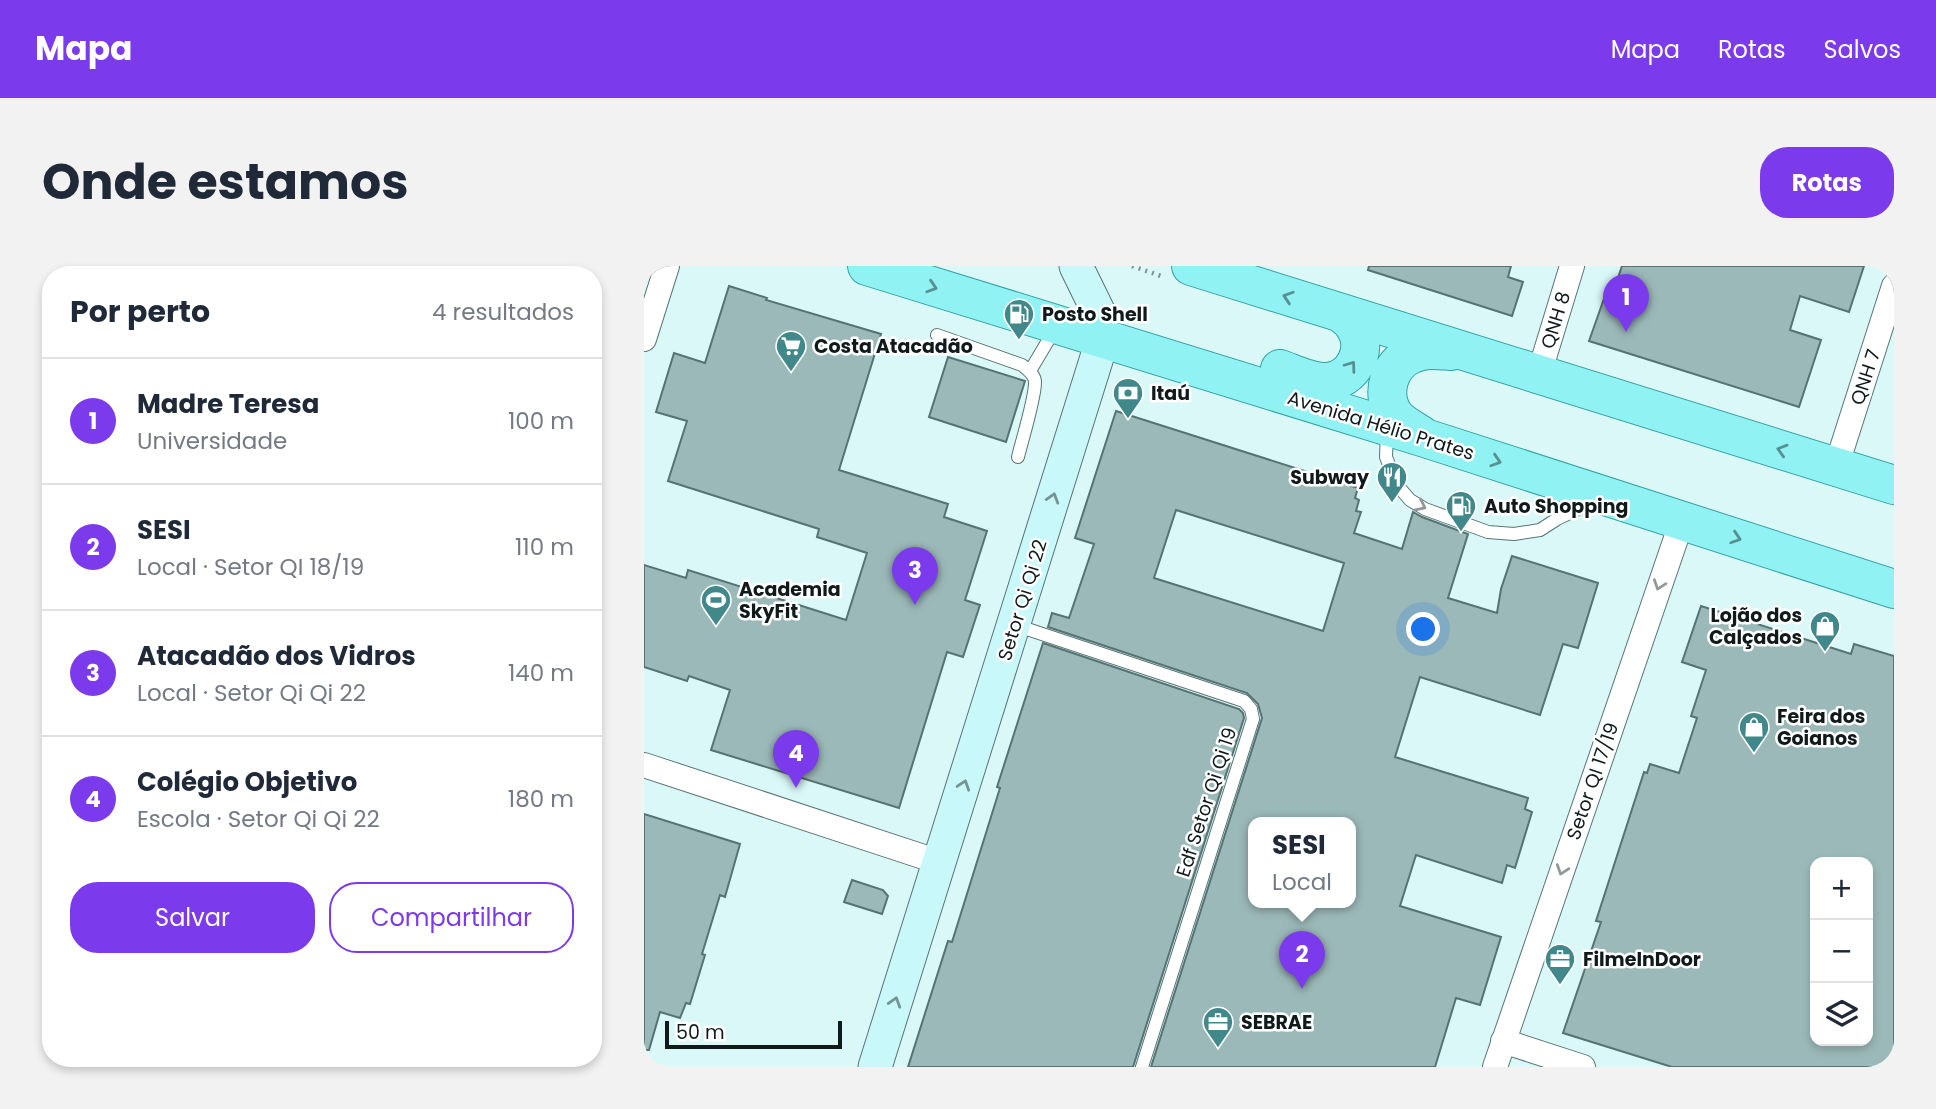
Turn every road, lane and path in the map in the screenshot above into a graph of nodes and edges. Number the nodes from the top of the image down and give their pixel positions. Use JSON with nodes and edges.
{"nodes":[{"id":1,"x":667,"y":266,"type":"edge"},
{"id":2,"x":867,"y":266,"type":"edge"},
{"id":3,"x":1076,"y":266,"type":"edge"},
{"id":4,"x":1191,"y":266,"type":"edge"},
{"id":5,"x":1572,"y":266,"type":"edge"},
{"id":6,"x":1242,"y":274,"type":"edge"},
{"id":7,"x":1894,"y":286,"type":"edge"},
{"id":8,"x":1341,"y":313,"type":"junction"},
{"id":9,"x":1889,"y":320,"type":"edge"},
{"id":10,"x":1057,"y":324,"type":"junction"},
{"id":11,"x":937,"y":335,"type":"dead end"},
{"id":12,"x":644,"y":339,"type":"edge"},
{"id":13,"x":1104,"y":339,"type":"junction"},
{"id":14,"x":1471,"y":353,"type":"junction"},
{"id":15,"x":1030,"y":371,"type":"junction"},
{"id":16,"x":1539,"y":374,"type":"junction"},
{"id":17,"x":1387,"y":426,"type":"junction"},
{"id":18,"x":1425,"y":438,"type":"junction"},
{"id":19,"x":1018,"y":457,"type":"dead end"},
{"id":20,"x":1836,"y":467,"type":"junction"},
{"id":21,"x":1894,"y":485,"type":"edge"},
{"id":22,"x":1604,"y":496,"type":"junction"},
{"id":23,"x":1682,"y":521,"type":"junction"},
{"id":24,"x":1894,"y":589,"type":"edge"},
{"id":25,"x":1015,"y":625,"type":"junction"},
{"id":26,"x":644,"y":765,"type":"edge"},
{"id":27,"x":939,"y":862,"type":"junction"},
{"id":28,"x":1503,"y":1041,"type":"junction"},
{"id":29,"x":875,"y":1067,"type":"edge"},
{"id":30,"x":1142,"y":1067,"type":"edge"},
{"id":31,"x":1495,"y":1067,"type":"edge"},
{"id":32,"x":1583,"y":1067,"type":"edge"}],
"edges":[{"from":1,"to":12,"type":"street"},
{"from":2,"to":10,"type":"main road","name":"Avenida Hélio Prates","one_way":true},
{"from":3,"to":13,"type":"street"},
{"from":4,"to":6,"type":"main road"},
{"from":5,"to":16,"type":"street","name":"QNH 8"},
{"from":8,"to":6,"type":"main road","one_way":true},
{"from":7,"to":9,"type":"street","name":"QNH 7"},
{"from":13,"to":8,"type":"main road","one_way":true},
{"from":8,"to":14,"type":"main road"},
{"from":9,"to":20,"type":"street","name":"QNH 7"},
{"from":10,"to":13,"type":"main road","name":"Avenida Hélio Prates"},
{"from":10,"to":15,"type":"lane"},
{"from":11,"to":15,"type":"lane"},
{"from":13,"to":17,"type":"main road","name":"Avenida Hélio Prates"},
{"from":25,"to":13,"type":"street","name":"Setor Qi Qi 22","one_way":true},
{"from":14,"to":16,"type":"main road"},
{"from":14,"to":18,"type":"main road"},
{"from":15,"to":19,"type":"lane"},
{"from":20,"to":16,"type":"main road","one_way":true},
{"from":17,"to":18,"type":"main road","name":"Avenida Hélio Prates"},
{"from":17,"to":22,"type":"lane","one_way":true},
{"from":18,"to":22,"type":"main road","name":"Avenida Hélio Prates","one_way":true},
{"from":20,"to":21,"type":"main road"},
{"from":22,"to":23,"type":"main road","name":"Avenida Hélio Prates"},
{"from":23,"to":24,"type":"main road","name":"Avenida Hélio Prates","one_way":true},
{"from":23,"to":28,"type":"street","name":"Setor QI 17/19","one_way":true},
{"from":27,"to":25,"type":"street","name":"Setor Qi Qi 22","one_way":true},
{"from":25,"to":30,"type":"lane","name":"Edf Setor Qi Qi 19"},
{"from":26,"to":27,"type":"street"},
{"from":29,"to":27,"type":"street","name":"Setor Qi Qi 22","one_way":true},
{"from":28,"to":31,"type":"street","name":"Setor QI 17/19"},
{"from":28,"to":32,"type":"street"}]}
